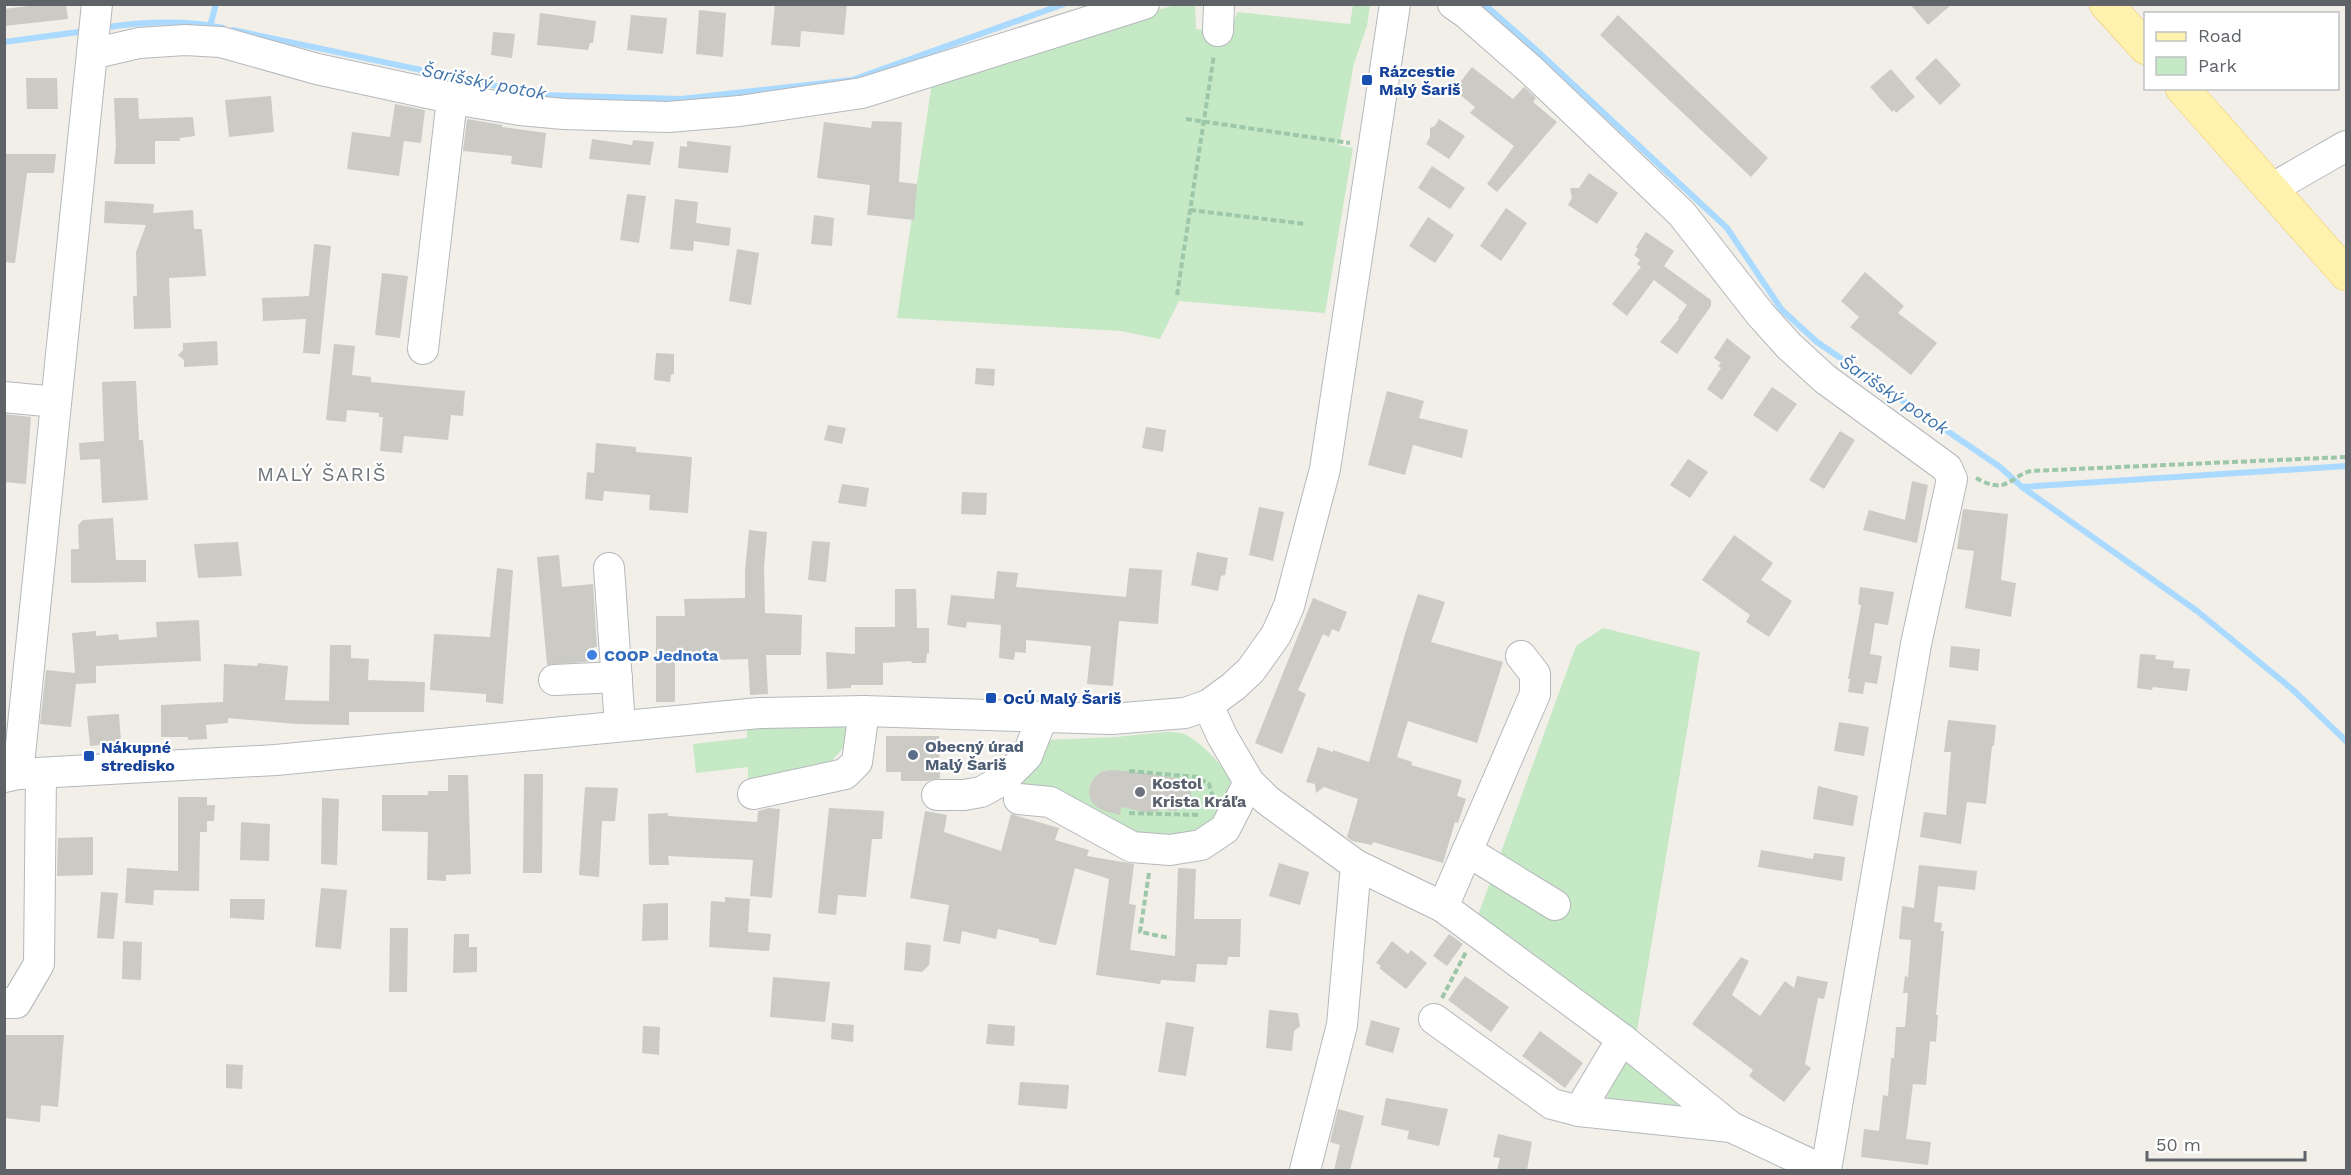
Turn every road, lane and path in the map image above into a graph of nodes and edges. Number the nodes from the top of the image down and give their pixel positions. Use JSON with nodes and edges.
{"nodes":[{"id":1,"x":1144,"y":4,"type":"edge"},
{"id":2,"x":1395,"y":4,"type":"edge"},
{"id":3,"x":1453,"y":4,"type":"edge"},
{"id":4,"x":2106,"y":4,"type":"edge"},
{"id":5,"x":1218,"y":18,"type":"edge"},
{"id":6,"x":95,"y":29,"type":"edge"},
{"id":7,"x":2144,"y":47,"type":"edge"},
{"id":8,"x":2184,"y":90,"type":"edge"},
{"id":9,"x":452,"y":99,"type":"junction"},
{"id":10,"x":1186,"y":119,"type":"dead end"},
{"id":11,"x":1204,"y":120,"type":"junction"},
{"id":12,"x":1359,"y":144,"type":"dead end"},
{"id":13,"x":2346,"y":146,"type":"edge"},
{"id":14,"x":2271,"y":189,"type":"junction"},
{"id":15,"x":1190,"y":210,"type":"junction"},
{"id":16,"x":1306,"y":224,"type":"dead end"},
{"id":17,"x":2346,"y":274,"type":"edge"},
{"id":18,"x":1177,"y":295,"type":"dead end"},
{"id":19,"x":423,"y":349,"type":"dead end"},
{"id":20,"x":4,"y":397,"type":"edge"},
{"id":21,"x":56,"y":402,"type":"junction"},
{"id":22,"x":2346,"y":457,"type":"edge"},
{"id":23,"x":2008,"y":482,"type":"dead end"},
{"id":24,"x":609,"y":568,"type":"dead end"},
{"id":25,"x":1521,"y":656,"type":"dead end"},
{"id":26,"x":617,"y":677,"type":"junction"},
{"id":27,"x":554,"y":680,"type":"dead end"},
{"id":28,"x":1208,"y":705,"type":"junction"},
{"id":29,"x":864,"y":711,"type":"junction"},
{"id":30,"x":1042,"y":718,"type":"junction"},
{"id":31,"x":620,"y":726,"type":"junction"},
{"id":32,"x":1129,"y":771,"type":"dead end"},
{"id":33,"x":21,"y":775,"type":"edge"},
{"id":34,"x":1244,"y":791,"type":"junction"},
{"id":35,"x":753,"y":794,"type":"dead end"},
{"id":36,"x":937,"y":795,"type":"dead end"},
{"id":37,"x":1019,"y":799,"type":"dead end"},
{"id":38,"x":1203,"y":812,"type":"dead end"},
{"id":39,"x":1129,"y":813,"type":"dead end"},
{"id":40,"x":1152,"y":849,"type":"junction"},
{"id":41,"x":1467,"y":852,"type":"junction"},
{"id":42,"x":1356,"y":865,"type":"junction"},
{"id":43,"x":1555,"y":905,"type":"dead end"},
{"id":44,"x":1443,"y":907,"type":"junction"},
{"id":45,"x":1478,"y":933,"type":"junction"},
{"id":46,"x":1170,"y":938,"type":"dead end"},
{"id":47,"x":4,"y":1003,"type":"edge"},
{"id":48,"x":1434,"y":1019,"type":"joint"},
{"id":49,"x":1622,"y":1039,"type":"junction"},
{"id":50,"x":1579,"y":1111,"type":"junction"},
{"id":51,"x":1731,"y":1127,"type":"junction"},
{"id":52,"x":1305,"y":1170,"type":"edge"},
{"id":53,"x":1824,"y":1170,"type":"edge"}],
"edges":[{"from":1,"to":9,"type":"street"},
{"from":2,"to":28,"type":"street"},
{"from":3,"to":53,"type":"street"},
{"from":4,"to":7,"type":"main road"},
{"from":5,"to":11,"type":"path"},
{"from":6,"to":9,"type":"street"},
{"from":6,"to":21,"type":"street"},
{"from":8,"to":14,"type":"main road"},
{"from":9,"to":19,"type":"street"},
{"from":10,"to":11,"type":"path"},
{"from":11,"to":12,"type":"path"},
{"from":11,"to":15,"type":"path"},
{"from":13,"to":14,"type":"street"},
{"from":14,"to":17,"type":"main road"},
{"from":15,"to":16,"type":"path"},
{"from":15,"to":18,"type":"path"},
{"from":20,"to":21,"type":"street"},
{"from":21,"to":33,"type":"street"},
{"from":22,"to":23,"type":"path"},
{"from":24,"to":26,"type":"street"},
{"from":25,"to":41,"type":"street"},
{"from":26,"to":27,"type":"street"},
{"from":26,"to":31,"type":"street"},
{"from":28,"to":30,"type":"street"},
{"from":28,"to":34,"type":"street"},
{"from":29,"to":30,"type":"street"},
{"from":29,"to":31,"type":"street"},
{"from":29,"to":35,"type":"street"},
{"from":30,"to":36,"type":"street"},
{"from":31,"to":33,"type":"street"},
{"from":32,"to":34,"type":"path"},
{"from":33,"to":47,"type":"street"},
{"from":34,"to":40,"type":"street"},
{"from":34,"to":42,"type":"street"},
{"from":37,"to":40,"type":"street"},
{"from":38,"to":39,"type":"path"},
{"from":40,"to":46,"type":"path"},
{"from":41,"to":43,"type":"street"},
{"from":41,"to":44,"type":"street"},
{"from":42,"to":44,"type":"street"},
{"from":42,"to":52,"type":"street"},
{"from":44,"to":45,"type":"street"},
{"from":45,"to":48,"type":"path"},
{"from":45,"to":49,"type":"street"},
{"from":48,"to":50,"type":"street"},
{"from":49,"to":50,"type":"street"},
{"from":49,"to":51,"type":"street"},
{"from":50,"to":51,"type":"street"},
{"from":51,"to":53,"type":"street"}]}
